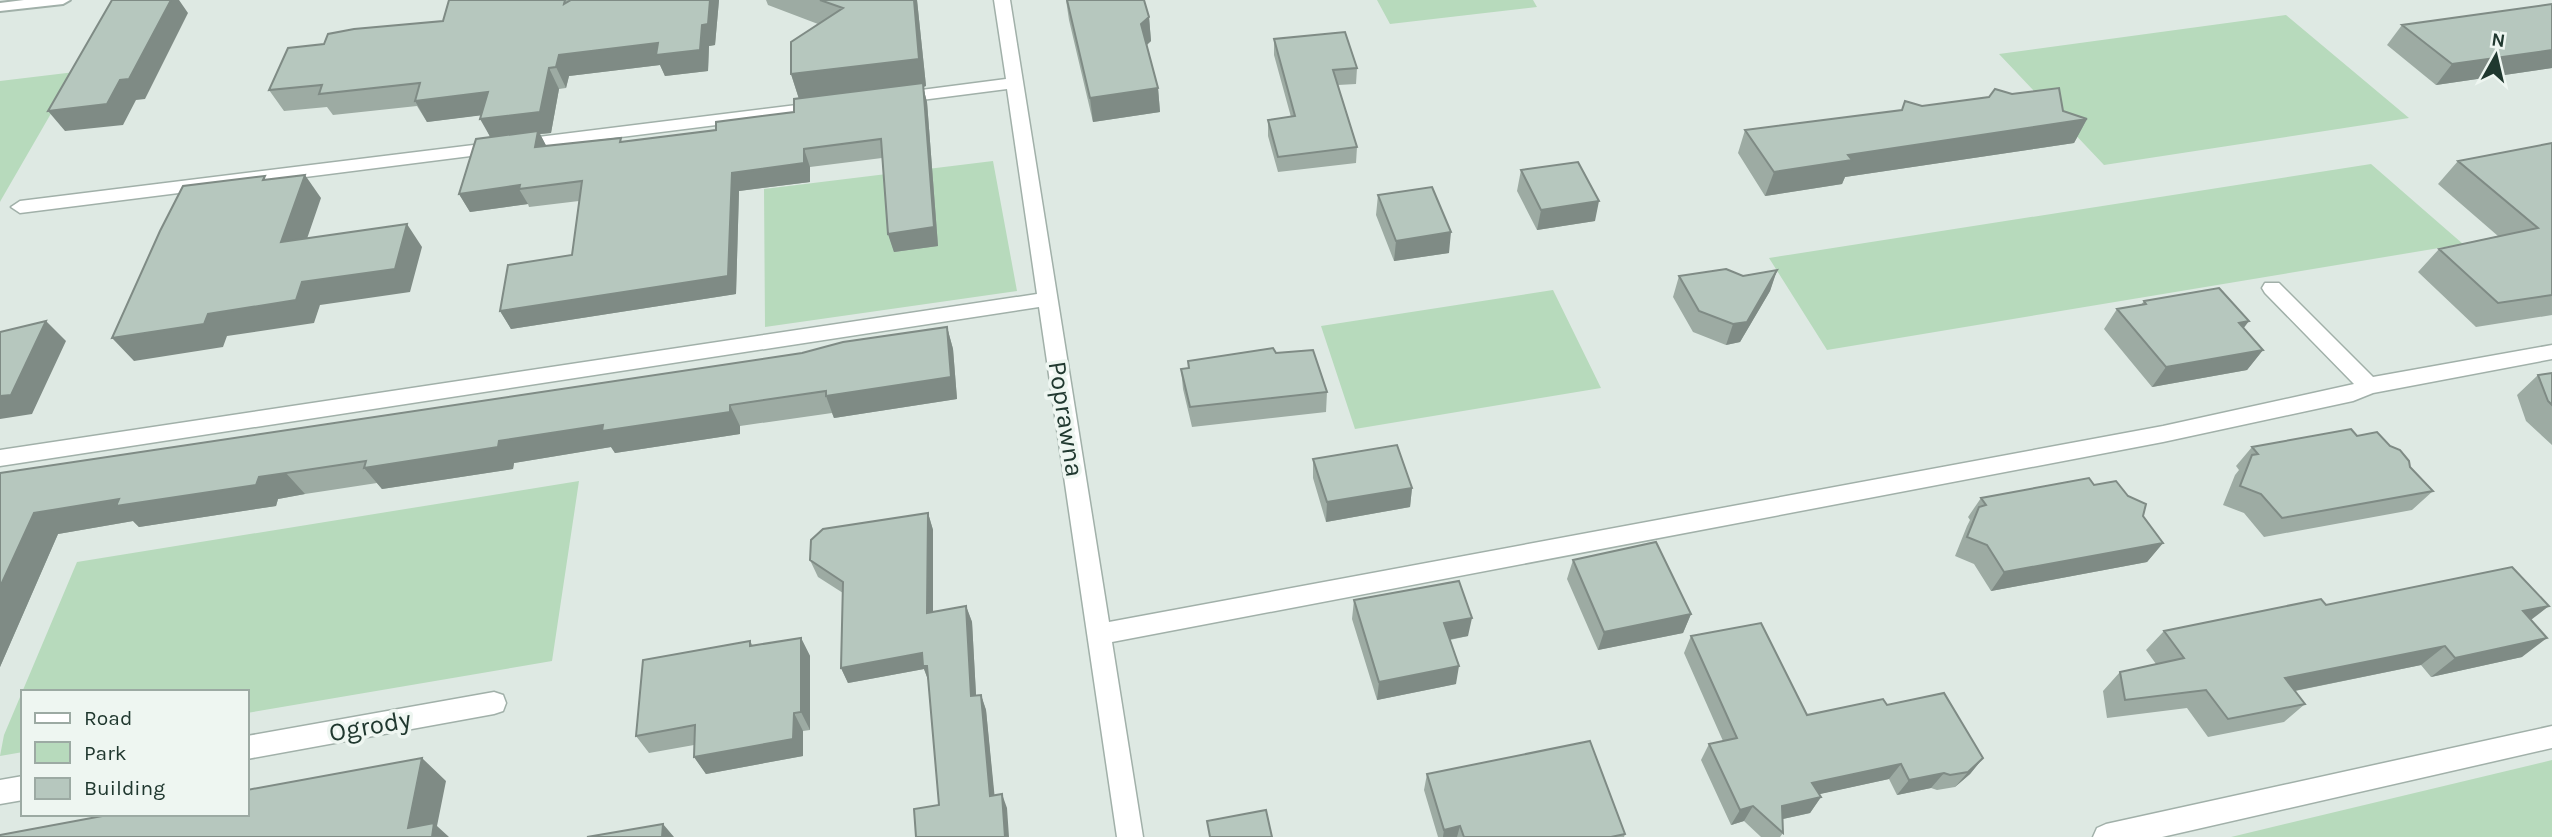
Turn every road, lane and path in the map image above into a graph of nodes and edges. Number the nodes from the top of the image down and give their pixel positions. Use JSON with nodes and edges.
{"nodes":[{"id":1,"x":63,"y":0,"type":"edge"},
{"id":2,"x":1002,"y":0,"type":"edge"},
{"id":3,"x":0,"y":7,"type":"edge"},
{"id":4,"x":1015,"y":83,"type":"junction"},
{"id":5,"x":877,"y":100,"type":"edge"},
{"id":6,"x":836,"y":105,"type":"edge"},
{"id":7,"x":20,"y":206,"type":"dead end"},
{"id":8,"x":2272,"y":288,"type":"dead end"},
{"id":9,"x":1047,"y":299,"type":"junction"},
{"id":10,"x":2552,"y":352,"type":"edge"},
{"id":11,"x":2369,"y":386,"type":"junction"},
{"id":12,"x":0,"y":458,"type":"edge"},
{"id":13,"x":1100,"y":634,"type":"junction"},
{"id":14,"x":494,"y":703,"type":"dead end"},
{"id":15,"x":2552,"y":737,"type":"edge"},
{"id":16,"x":248,"y":748,"type":"edge"},
{"id":17,"x":21,"y":788,"type":"edge"},
{"id":18,"x":0,"y":792,"type":"edge"},
{"id":19,"x":1130,"y":837,"type":"edge"},
{"id":20,"x":2105,"y":837,"type":"edge"}],
"edges":[{"from":1,"to":3,"type":"lane"},
{"from":2,"to":4,"type":"street","name":"Poprawna"},
{"from":4,"to":5,"type":"street"},
{"from":4,"to":9,"type":"street","name":"Poprawna"},
{"from":6,"to":7,"type":"street"},
{"from":8,"to":11,"type":"street"},
{"from":9,"to":12,"type":"street"},
{"from":9,"to":13,"type":"street","name":"Poprawna"},
{"from":10,"to":11,"type":"street"},
{"from":11,"to":13,"type":"street"},
{"from":13,"to":19,"type":"street","name":"Poprawna"},
{"from":14,"to":16,"type":"street","name":"Ogrody"},
{"from":15,"to":20,"type":"street"},
{"from":17,"to":18,"type":"street"}]}
